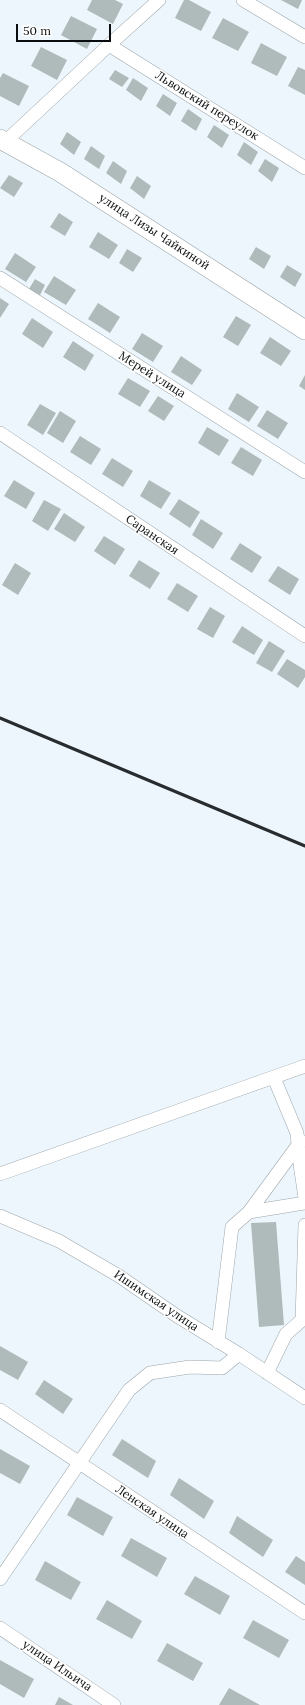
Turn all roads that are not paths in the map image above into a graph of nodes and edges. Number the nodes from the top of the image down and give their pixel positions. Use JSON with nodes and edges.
{"nodes":[{"id":1,"x":159,"y":0,"type":"edge"},
{"id":2,"x":243,"y":0,"type":"edge"},
{"id":3,"x":305,"y":37,"type":"edge"},
{"id":4,"x":108,"y":44,"type":"junction"},
{"id":5,"x":3,"y":140,"type":"edge"},
{"id":6,"x":305,"y":168,"type":"edge"},
{"id":7,"x":0,"y":278,"type":"edge"},
{"id":8,"x":305,"y":330,"type":"edge"},
{"id":9,"x":0,"y":433,"type":"edge"},
{"id":10,"x":305,"y":472,"type":"edge"},
{"id":11,"x":305,"y":636,"type":"edge"},
{"id":12,"x":305,"y":1066,"type":"edge"},
{"id":13,"x":274,"y":1078,"type":"junction"},
{"id":14,"x":302,"y":1140,"type":"edge"},
{"id":15,"x":0,"y":1174,"type":"edge"},
{"id":16,"x":305,"y":1198,"type":"edge"},
{"id":17,"x":305,"y":1203,"type":"edge"},
{"id":18,"x":249,"y":1212,"type":"junction"},
{"id":19,"x":0,"y":1216,"type":"edge"},
{"id":20,"x":305,"y":1225,"type":"edge"},
{"id":21,"x":218,"y":1342,"type":"junction"},
{"id":22,"x":239,"y":1354,"type":"junction"},
{"id":23,"x":267,"y":1373,"type":"junction"},
{"id":24,"x":305,"y":1398,"type":"edge"},
{"id":25,"x":0,"y":1410,"type":"edge"},
{"id":26,"x":79,"y":1463,"type":"junction"},
{"id":27,"x":0,"y":1579,"type":"edge"},
{"id":28,"x":305,"y":1613,"type":"edge"},
{"id":29,"x":0,"y":1628,"type":"edge"},
{"id":30,"x":114,"y":1705,"type":"edge"}],
"edges":[{"from":1,"to":4,"type":"street"},
{"from":2,"to":3,"type":"street"},
{"from":4,"to":5,"type":"street"},
{"from":4,"to":6,"type":"street","name":"Львовский переулок"},
{"from":5,"to":8,"type":"street","name":"улица Лизы Чайкиной"},
{"from":7,"to":10,"type":"street","name":"Мерей улица"},
{"from":9,"to":11,"type":"street","name":"Саранская"},
{"from":12,"to":13,"type":"street"},
{"from":13,"to":14,"type":"street"},
{"from":13,"to":15,"type":"street"},
{"from":14,"to":16,"type":"street"},
{"from":14,"to":18,"type":"street"},
{"from":17,"to":18,"type":"street"},
{"from":18,"to":21,"type":"street"},
{"from":19,"to":21,"type":"street","name":"Ишимская улица"},
{"from":20,"to":23,"type":"street"},
{"from":21,"to":22,"type":"street","name":"Ишимская улица"},
{"from":22,"to":23,"type":"street","name":"Ишимская улица"},
{"from":22,"to":26,"type":"street"},
{"from":23,"to":24,"type":"street","name":"Ишимская улица"},
{"from":25,"to":26,"type":"street","name":"Ленская улица"},
{"from":26,"to":27,"type":"street"},
{"from":26,"to":28,"type":"street","name":"Ленская улица"},
{"from":29,"to":30,"type":"street","name":"улица Ильича"}]}
